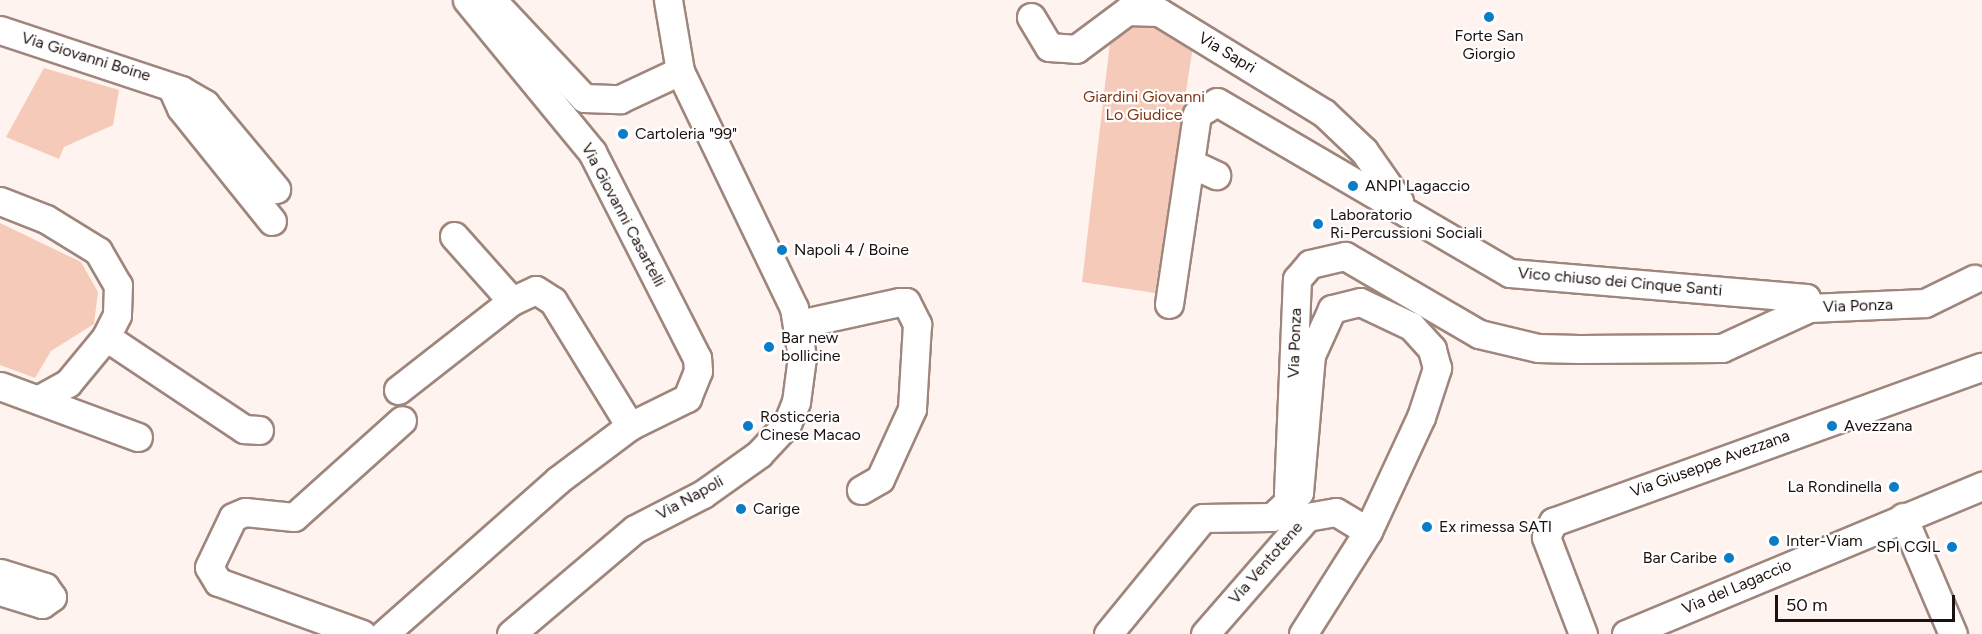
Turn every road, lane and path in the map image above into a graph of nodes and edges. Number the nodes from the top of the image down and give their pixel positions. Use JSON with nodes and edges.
{"nodes":[{"id":1,"x":467,"y":0,"type":"edge"},
{"id":2,"x":492,"y":0,"type":"edge"},
{"id":3,"x":668,"y":0,"type":"edge"},
{"id":4,"x":1031,"y":17,"type":"dead end"},
{"id":5,"x":0,"y":30,"type":"edge"},
{"id":6,"x":680,"y":71,"type":"junction"},
{"id":7,"x":171,"y":84,"type":"junction"},
{"id":8,"x":1190,"y":163,"type":"junction"},
{"id":9,"x":1216,"y":175,"type":"dead end"},
{"id":10,"x":276,"y":189,"type":"dead end"},
{"id":11,"x":0,"y":201,"type":"edge"},
{"id":12,"x":1403,"y":208,"type":"junction"},
{"id":13,"x":272,"y":221,"type":"dead end"},
{"id":14,"x":454,"y":236,"type":"dead end"},
{"id":15,"x":1974,"y":279,"type":"dead end"},
{"id":16,"x":512,"y":301,"type":"junction"},
{"id":17,"x":1169,"y":304,"type":"dead end"},
{"id":18,"x":1809,"y":308,"type":"junction"},
{"id":19,"x":799,"y":324,"type":"junction"},
{"id":20,"x":106,"y":337,"type":"junction"},
{"id":21,"x":1982,"y":367,"type":"edge"},
{"id":22,"x":0,"y":386,"type":"edge"},
{"id":23,"x":398,"y":390,"type":"dead end"},
{"id":24,"x":39,"y":399,"type":"junction"},
{"id":25,"x":402,"y":420,"type":"dead end"},
{"id":26,"x":630,"y":426,"type":"junction"},
{"id":27,"x":259,"y":430,"type":"dead end"},
{"id":28,"x":138,"y":437,"type":"dead end"},
{"id":29,"x":1982,"y":486,"type":"edge"},
{"id":30,"x":861,"y":490,"type":"dead end"},
{"id":31,"x":1299,"y":492,"type":"junction"},
{"id":32,"x":1903,"y":517,"type":"junction"},
{"id":33,"x":1368,"y":531,"type":"junction"},
{"id":34,"x":0,"y":573,"type":"edge"},
{"id":35,"x":0,"y":591,"type":"edge"},
{"id":36,"x":362,"y":634,"type":"edge"},
{"id":37,"x":384,"y":634,"type":"edge"},
{"id":38,"x":511,"y":634,"type":"edge"},
{"id":39,"x":1108,"y":634,"type":"edge"},
{"id":40,"x":1205,"y":634,"type":"edge"},
{"id":41,"x":1302,"y":634,"type":"edge"},
{"id":42,"x":1583,"y":634,"type":"edge"},
{"id":43,"x":1626,"y":634,"type":"edge"},
{"id":44,"x":1953,"y":634,"type":"edge"}],
"edges":[{"from":1,"to":26,"type":"street","name":"Via Giovanni Casartelli"},
{"from":2,"to":6,"type":"street"},
{"from":3,"to":6,"type":"street","name":"Via Napoli"},
{"from":4,"to":12,"type":"street","name":"Via Sapri"},
{"from":5,"to":7,"type":"street","name":"Via Giovanni Boine"},
{"from":6,"to":19,"type":"street","name":"Via Napoli"},
{"from":7,"to":10,"type":"street","name":"Via Giovanni Boine"},
{"from":7,"to":13,"type":"street","name":"Via Giovanni Boine"},
{"from":8,"to":9,"type":"street"},
{"from":8,"to":12,"type":"street","name":"Vico chiuso dei Cinque Santi"},
{"from":8,"to":17,"type":"street","name":"Vico chiuso dei Cinque Santi"},
{"from":11,"to":20,"type":"street"},
{"from":12,"to":18,"type":"street","name":"Vico chiuso dei Cinque Santi"},
{"from":14,"to":16,"type":"street"},
{"from":15,"to":18,"type":"street","name":"Via Ponza"},
{"from":16,"to":23,"type":"street"},
{"from":16,"to":26,"type":"street"},
{"from":18,"to":31,"type":"street","name":"Via Ponza"},
{"from":19,"to":30,"type":"street"},
{"from":19,"to":38,"type":"street","name":"Via Napoli"},
{"from":20,"to":24,"type":"street"},
{"from":20,"to":27,"type":"street"},
{"from":21,"to":42,"type":"street","name":"Via Giuseppe Avezzana"},
{"from":22,"to":24,"type":"street"},
{"from":24,"to":28,"type":"street"},
{"from":25,"to":36,"type":"street"},
{"from":26,"to":37,"type":"street","name":"Via Giovanni Casartelli"},
{"from":29,"to":32,"type":"street","name":"Via del Lagaccio"},
{"from":31,"to":33,"type":"street","name":"Via Ponza"},
{"from":31,"to":39,"type":"street"},
{"from":32,"to":43,"type":"street","name":"Via del Lagaccio"},
{"from":32,"to":44,"type":"street"},
{"from":33,"to":40,"type":"street","name":"Via Ventotene"},
{"from":33,"to":41,"type":"street","name":"Via Ponza"},
{"from":34,"to":35,"type":"street"}]}
